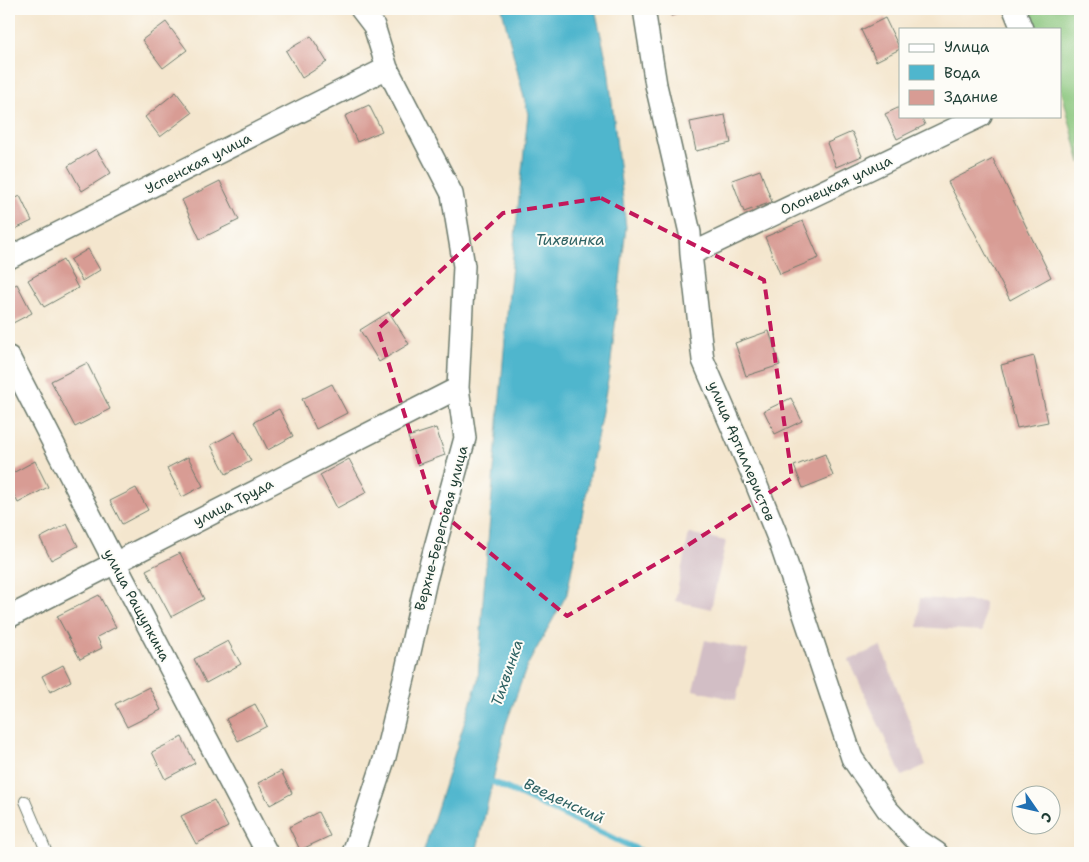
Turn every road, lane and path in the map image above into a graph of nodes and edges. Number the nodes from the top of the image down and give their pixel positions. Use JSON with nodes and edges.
{"nodes":[{"id":1,"x":361,"y":9,"type":"edge"},
{"id":2,"x":644,"y":9,"type":"edge"},
{"id":3,"x":1014,"y":9,"type":"edge"},
{"id":4,"x":374,"y":18,"type":"edge"},
{"id":5,"x":1022,"y":28,"type":"edge"},
{"id":6,"x":386,"y":68,"type":"junction"},
{"id":7,"x":977,"y":118,"type":"edge"},
{"id":8,"x":691,"y":254,"type":"junction"},
{"id":9,"x":9,"y":258,"type":"edge"},
{"id":10,"x":9,"y":357,"type":"edge"},
{"id":11,"x":458,"y":388,"type":"junction"},
{"id":12,"x":115,"y":563,"type":"junction"},
{"id":13,"x":9,"y":617,"type":"edge"},
{"id":14,"x":25,"y":801,"type":"dead end"},
{"id":15,"x":47,"y":853,"type":"edge"},
{"id":16,"x":267,"y":853,"type":"edge"},
{"id":17,"x":353,"y":853,"type":"edge"},
{"id":18,"x":937,"y":853,"type":"edge"}],
"edges":[{"from":1,"to":4,"type":"street","name":"Верхне-Береговая улица"},
{"from":2,"to":8,"type":"street","name":"улица Артиллеристов"},
{"from":3,"to":5,"type":"street"},
{"from":4,"to":6,"type":"street","name":"Верхне-Береговая улица"},
{"from":6,"to":9,"type":"street","name":"Успенская улица"},
{"from":6,"to":11,"type":"street","name":"Верхне-Береговая улица"},
{"from":7,"to":8,"type":"street","name":"Олонецкая улица"},
{"from":8,"to":18,"type":"street","name":"улица Артиллеристов"},
{"from":10,"to":12,"type":"street","name":"улица Ращупкина"},
{"from":11,"to":12,"type":"street","name":"улица Труда"},
{"from":11,"to":17,"type":"street","name":"Верхне-Береговая улица"},
{"from":12,"to":13,"type":"street","name":"улица Труда"},
{"from":12,"to":16,"type":"street","name":"улица Ращупкина"},
{"from":14,"to":15,"type":"lane"}]}
